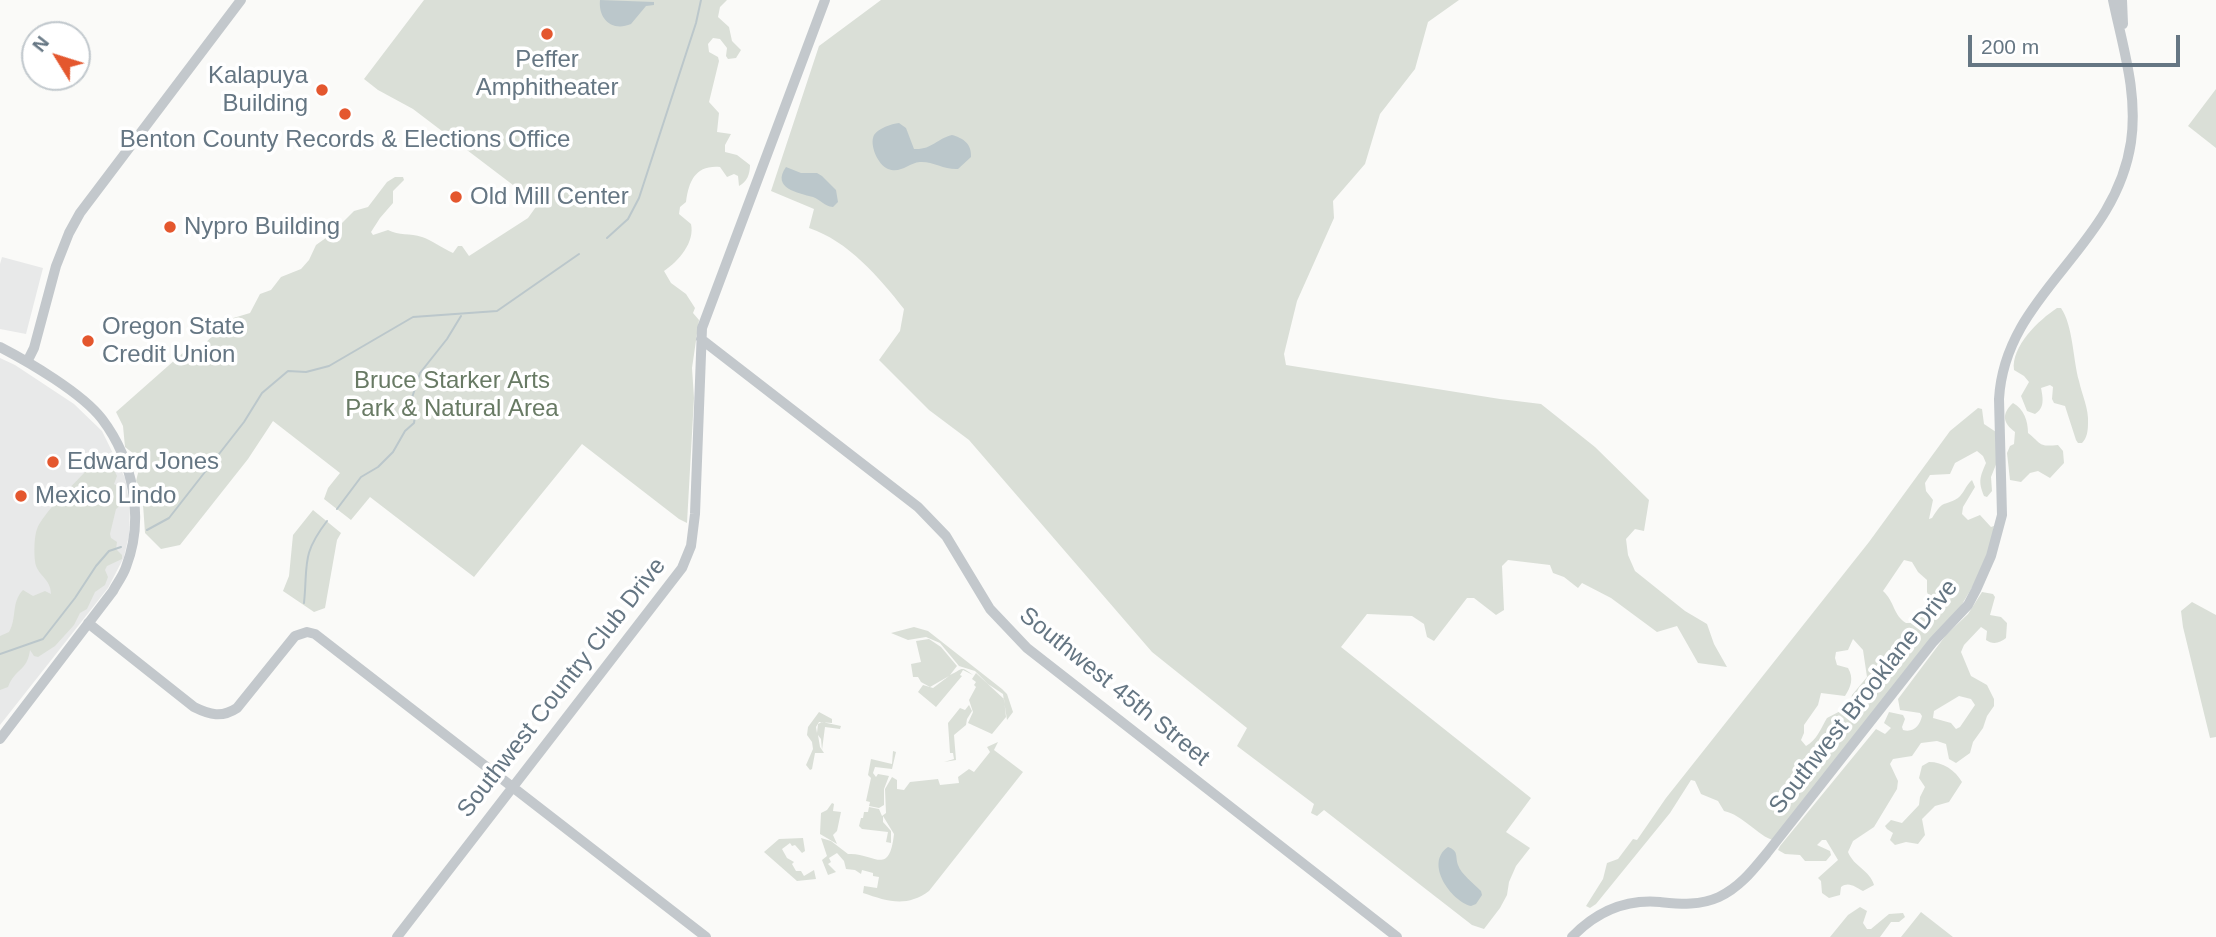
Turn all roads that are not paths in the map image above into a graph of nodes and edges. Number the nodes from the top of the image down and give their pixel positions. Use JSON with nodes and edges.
{"nodes":[{"id":1,"x":241,"y":0,"type":"edge"},
{"id":2,"x":825,"y":0,"type":"edge"},
{"id":3,"x":2113,"y":0,"type":"edge"},
{"id":4,"x":2122,"y":0,"type":"edge"},
{"id":5,"x":2123,"y":45,"type":"junction"},
{"id":6,"x":701,"y":339,"type":"junction"},
{"id":7,"x":0,"y":347,"type":"edge"},
{"id":8,"x":27,"y":362,"type":"junction"},
{"id":9,"x":88,"y":623,"type":"junction"},
{"id":10,"x":0,"y":739,"type":"edge"},
{"id":11,"x":512,"y":788,"type":"junction"},
{"id":12,"x":397,"y":937,"type":"edge"},
{"id":13,"x":706,"y":937,"type":"edge"},
{"id":14,"x":1397,"y":937,"type":"edge"},
{"id":15,"x":1572,"y":937,"type":"edge"}],
"edges":[{"from":1,"to":8,"type":"street"},
{"from":2,"to":6,"type":"street","name":"Southwest Country Club Drive"},
{"from":3,"to":5,"type":"street","name":"Southwest Brooklane Drive"},
{"from":4,"to":5,"type":"street","name":"Southwest Brooklane Drive"},
{"from":5,"to":15,"type":"street","name":"Southwest Brooklane Drive"},
{"from":6,"to":11,"type":"street","name":"Southwest Country Club Drive"},
{"from":6,"to":14,"type":"street","name":"Southwest 45th Street"},
{"from":7,"to":8,"type":"street"},
{"from":8,"to":9,"type":"street"},
{"from":9,"to":10,"type":"street"},
{"from":9,"to":11,"type":"street"},
{"from":11,"to":12,"type":"street","name":"Southwest Country Club Drive"},
{"from":11,"to":13,"type":"street"}]}
